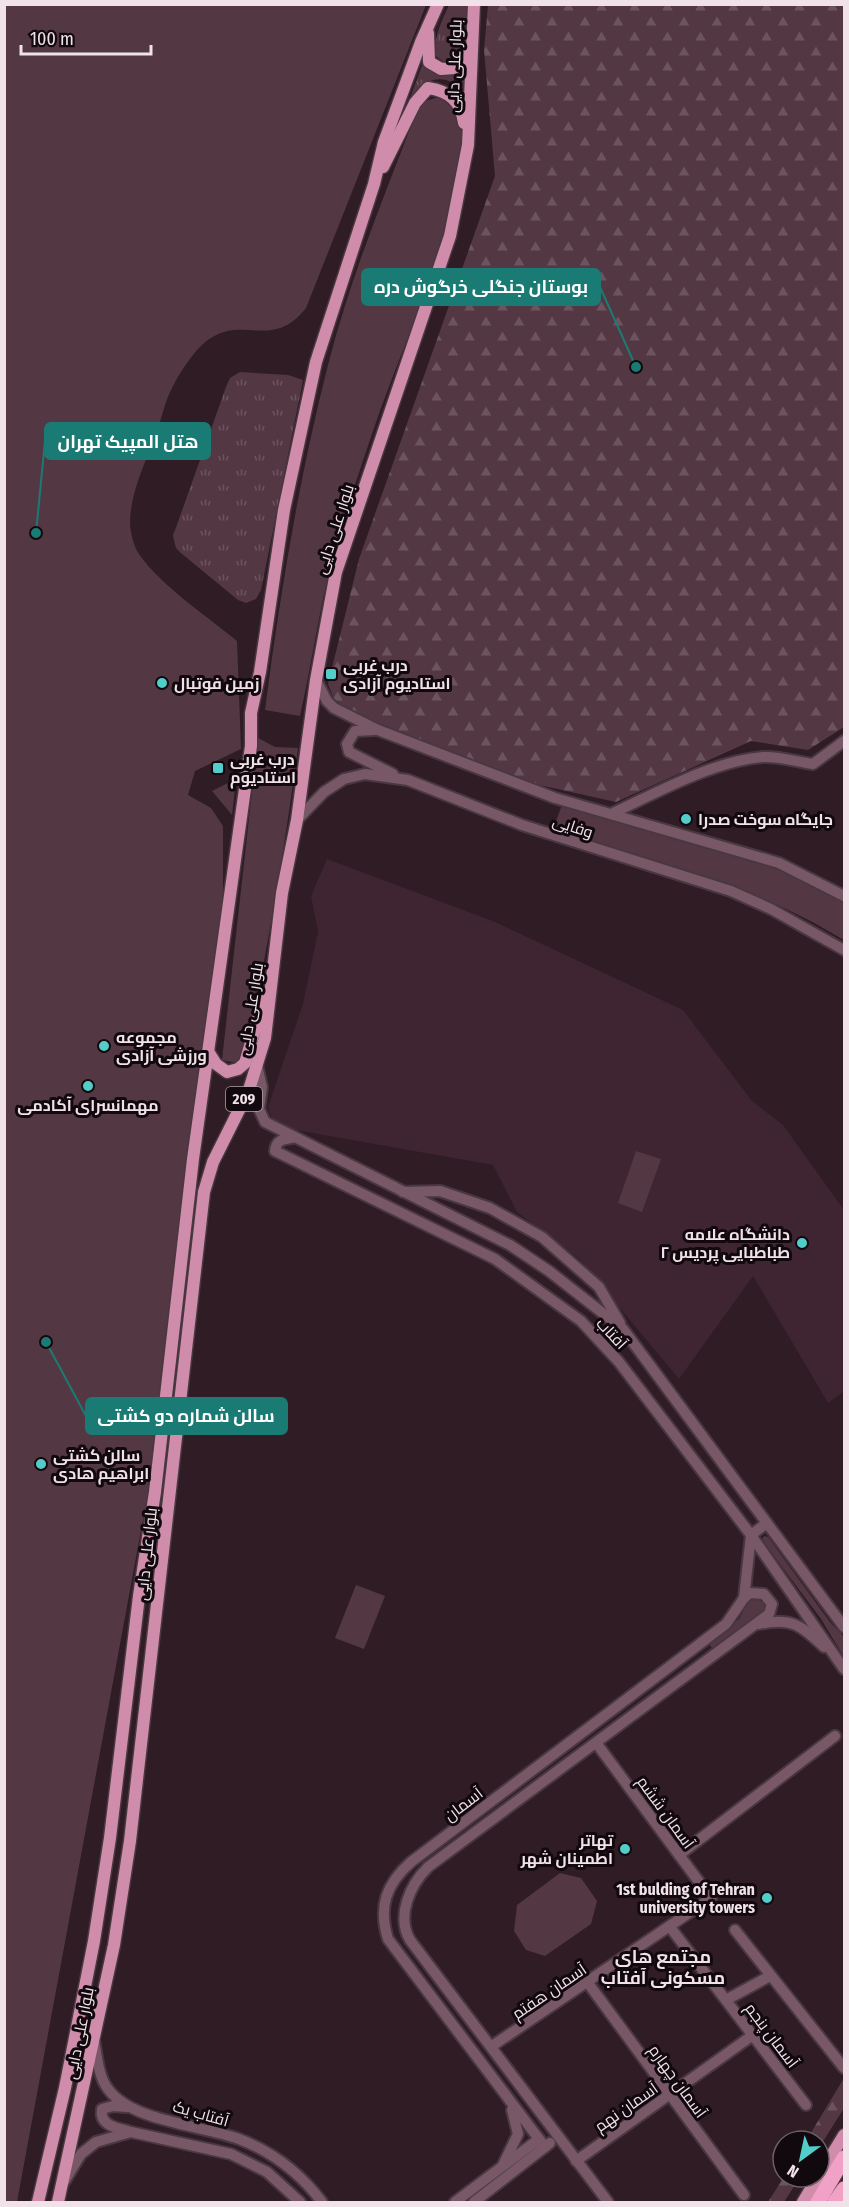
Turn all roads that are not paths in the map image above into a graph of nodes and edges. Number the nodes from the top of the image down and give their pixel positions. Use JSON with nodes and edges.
{"nodes":[{"id":1,"x":438,"y":4,"type":"edge"},
{"id":2,"x":474,"y":4,"type":"edge"},
{"id":3,"x":428,"y":29,"type":"junction"},
{"id":4,"x":472,"y":48,"type":"junction"},
{"id":5,"x":468,"y":145,"type":"junction"},
{"id":6,"x":374,"y":184,"type":"junction"},
{"id":7,"x":316,"y":680,"type":"junction"},
{"id":8,"x":378,"y":730,"type":"junction"},
{"id":9,"x":844,"y":741,"type":"edge"},
{"id":10,"x":408,"y":780,"type":"junction"},
{"id":11,"x":611,"y":814,"type":"junction"},
{"id":12,"x":297,"y":820,"type":"junction"},
{"id":13,"x":844,"y":896,"type":"edge"},
{"id":14,"x":844,"y":950,"type":"edge"},
{"id":15,"x":274,"y":963,"type":"junction"},
{"id":16,"x":209,"y":1053,"type":"junction"},
{"id":17,"x":257,"y":1065,"type":"junction"},
{"id":18,"x":292,"y":1138,"type":"junction"},
{"id":19,"x":400,"y":1192,"type":"junction"},
{"id":20,"x":624,"y":1331,"type":"junction"},
{"id":21,"x":767,"y":1523,"type":"junction"},
{"id":22,"x":751,"y":1535,"type":"junction"},
{"id":23,"x":744,"y":1598,"type":"junction"},
{"id":24,"x":759,"y":1624,"type":"junction"},
{"id":25,"x":844,"y":1627,"type":"edge"},
{"id":26,"x":842,"y":1664,"type":"edge"},
{"id":27,"x":835,"y":1736,"type":"dead end"},
{"id":28,"x":597,"y":1744,"type":"junction"},
{"id":29,"x":679,"y":1855,"type":"junction"},
{"id":30,"x":711,"y":1898,"type":"joint"},
{"id":31,"x":670,"y":1927,"type":"junction"},
{"id":32,"x":735,"y":1930,"type":"dead end"},
{"id":33,"x":770,"y":1976,"type":"junction"},
{"id":34,"x":588,"y":1983,"type":"junction"},
{"id":35,"x":726,"y":2000,"type":"junction"},
{"id":36,"x":753,"y":2035,"type":"junction"},
{"id":37,"x":94,"y":2040,"type":"junction"},
{"id":38,"x":492,"y":2046,"type":"junction"},
{"id":39,"x":844,"y":2068,"type":"edge"},
{"id":40,"x":669,"y":2094,"type":"junction"},
{"id":41,"x":508,"y":2098,"type":"junction"},
{"id":42,"x":806,"y":2105,"type":"dead end"},
{"id":43,"x":132,"y":2107,"type":"junction"},
{"id":44,"x":131,"y":2132,"type":"junction"},
{"id":45,"x":844,"y":2134,"type":"edge"},
{"id":46,"x":558,"y":2137,"type":"junction"},
{"id":47,"x":542,"y":2143,"type":"junction"},
{"id":48,"x":831,"y":2156,"type":"edge"},
{"id":49,"x":844,"y":2158,"type":"edge"},
{"id":50,"x":576,"y":2161,"type":"junction"},
{"id":51,"x":501,"y":2167,"type":"junction"},
{"id":52,"x":63,"y":2185,"type":"junction"},
{"id":53,"x":811,"y":2189,"type":"edge"},
{"id":54,"x":844,"y":2189,"type":"edge"},
{"id":55,"x":744,"y":2196,"type":"dead end"},
{"id":56,"x":38,"y":2202,"type":"edge"},
{"id":57,"x":58,"y":2202,"type":"edge"},
{"id":58,"x":300,"y":2202,"type":"edge"},
{"id":59,"x":322,"y":2202,"type":"edge"},
{"id":60,"x":454,"y":2202,"type":"edge"},
{"id":61,"x":474,"y":2202,"type":"edge"},
{"id":62,"x":608,"y":2202,"type":"edge"},
{"id":63,"x":803,"y":2202,"type":"edge"},
{"id":64,"x":818,"y":2202,"type":"edge"},
{"id":65,"x":835,"y":2202,"type":"edge"}],
"edges":[{"from":1,"to":3,"type":"main road","name":"بلوار علی دایی","number":"209"},
{"from":2,"to":4,"type":"main road","name":"بلوار علی دایی","number":"209"},
{"from":3,"to":4,"type":"main road"},
{"from":3,"to":6,"type":"main road","name":"بلوار علی دایی","number":"209"},
{"from":4,"to":5,"type":"main road","name":"بلوار علی دایی","number":"209"},
{"from":5,"to":6,"type":"main road"},
{"from":5,"to":7,"type":"main road","name":"بلوار علی دایی","number":"209"},
{"from":6,"to":16,"type":"main road","name":"بلوار علی دایی","number":"209"},
{"from":7,"to":8,"type":"street","name":"وفایی"},
{"from":7,"to":12,"type":"main road","name":"بلوار علی دایی","number":"209"},
{"from":8,"to":10,"type":"street"},
{"from":8,"to":11,"type":"street","name":"وفایی"},
{"from":9,"to":11,"type":"street"},
{"from":10,"to":12,"type":"street","name":"وفایی"},
{"from":10,"to":14,"type":"street","name":"وفایی"},
{"from":11,"to":13,"type":"street","name":"وفایی"},
{"from":12,"to":15,"type":"main road","name":"بلوار علی دایی","number":"209"},
{"from":15,"to":16,"type":"main road"},
{"from":15,"to":17,"type":"main road","name":"بلوار علی دایی","number":"209"},
{"from":16,"to":56,"type":"main road","name":"بلوار علی دایی","number":"209"},
{"from":17,"to":18,"type":"street","name":"آفتاب"},
{"from":17,"to":37,"type":"main road","name":"بلوار علی دایی","number":"209"},
{"from":18,"to":19,"type":"street","name":"آفتاب"},
{"from":18,"to":22,"type":"street","name":"آفتاب"},
{"from":19,"to":20,"type":"street","name":"آفتاب"},
{"from":19,"to":20,"type":"street"},
{"from":20,"to":21,"type":"street","name":"آفتاب"},
{"from":21,"to":22,"type":"street"},
{"from":21,"to":25,"type":"street","name":"آفتاب"},
{"from":22,"to":23,"type":"street","name":"آسمان"},
{"from":22,"to":26,"type":"street","name":"آفتاب"},
{"from":23,"to":24,"type":"street"},
{"from":23,"to":41,"type":"street","name":"آسمان"},
{"from":24,"to":26,"type":"street"},
{"from":24,"to":28,"type":"street","name":"آسمان"},
{"from":27,"to":29,"type":"street"},
{"from":28,"to":29,"type":"street","name":"آسمان ششم"},
{"from":28,"to":38,"type":"street","name":"آسمان"},
{"from":29,"to":30,"type":"street","name":"آسمان ششم"},
{"from":30,"to":31,"type":"street","name":"آسمان هفتم"},
{"from":31,"to":34,"type":"street","name":"آسمان هفتم"},
{"from":31,"to":35,"type":"street","name":"آسمان پنجم"},
{"from":32,"to":33,"type":"street"},
{"from":33,"to":35,"type":"street"},
{"from":33,"to":39,"type":"street"},
{"from":34,"to":38,"type":"street","name":"آسمان هفتم"},
{"from":34,"to":40,"type":"street","name":"آسمان چهارم"},
{"from":35,"to":36,"type":"street","name":"آسمان پنجم"},
{"from":36,"to":40,"type":"street","name":"آسمان نهم"},
{"from":36,"to":42,"type":"street","name":"آسمان پنجم"},
{"from":37,"to":43,"type":"street","name":"آفتاب یک"},
{"from":37,"to":52,"type":"main road","name":"بلوار علی دایی","number":"209"},
{"from":38,"to":46,"type":"street","name":"آسمان"},
{"from":40,"to":50,"type":"street","name":"آسمان نهم"},
{"from":40,"to":55,"type":"street","name":"آسمان چهارم"},
{"from":41,"to":47,"type":"street","name":"آسمان"},
{"from":41,"to":51,"type":"street"},
{"from":43,"to":44,"type":"street"},
{"from":43,"to":59,"type":"street","name":"آفتاب یک"},
{"from":44,"to":52,"type":"street","name":"آفتاب یک"},
{"from":44,"to":58,"type":"street","name":"آفتاب یک"},
{"from":45,"to":48,"type":"main road"},
{"from":46,"to":47,"type":"street"},
{"from":46,"to":50,"type":"street","name":"آسمان"},
{"from":47,"to":51,"type":"street"},
{"from":47,"to":61,"type":"street"},
{"from":49,"to":64,"type":"highway"},
{"from":50,"to":62,"type":"street","name":"آسمان"},
{"from":51,"to":60,"type":"street"},
{"from":52,"to":57,"type":"main road","name":"بلوار علی دایی","number":"209"},
{"from":53,"to":63,"type":"main road"},
{"from":54,"to":65,"type":"highway"}]}
